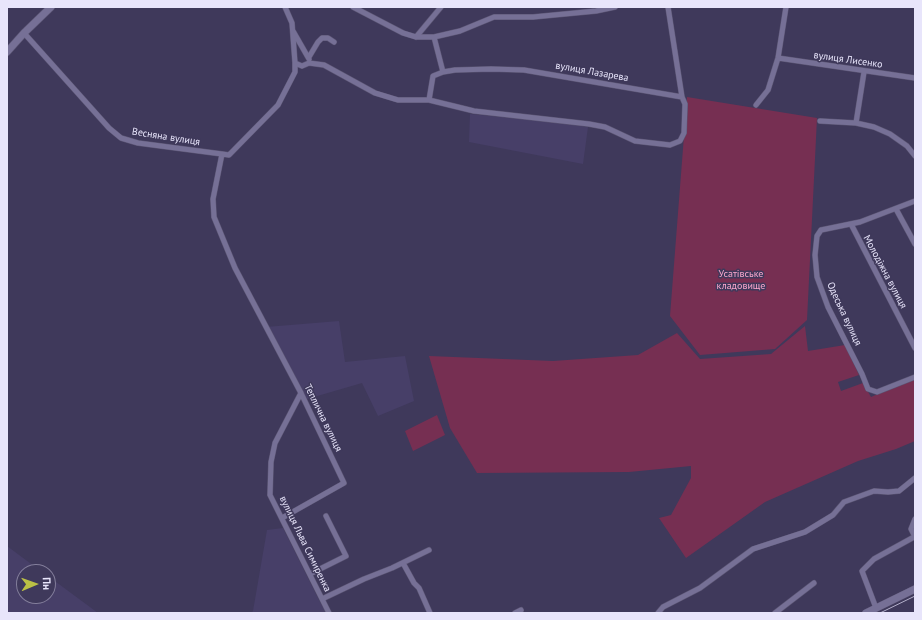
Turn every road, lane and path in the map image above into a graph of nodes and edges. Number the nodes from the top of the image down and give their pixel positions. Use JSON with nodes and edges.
{"nodes":[{"id":1,"x":51,"y":7,"type":"edge"},
{"id":2,"x":285,"y":7,"type":"edge"},
{"id":3,"x":353,"y":7,"type":"edge"},
{"id":4,"x":441,"y":7,"type":"edge"},
{"id":5,"x":615,"y":7,"type":"edge"},
{"id":6,"x":668,"y":7,"type":"edge"},
{"id":7,"x":786,"y":7,"type":"edge"},
{"id":8,"x":293,"y":30,"type":"junction"},
{"id":9,"x":24,"y":33,"type":"junction"},
{"id":10,"x":416,"y":37,"type":"junction"},
{"id":11,"x":434,"y":37,"type":"junction"},
{"id":12,"x":334,"y":42,"type":"dead end"},
{"id":13,"x":7,"y":52,"type":"edge"},
{"id":14,"x":778,"y":58,"type":"junction"},
{"id":15,"x":309,"y":60,"type":"junction"},
{"id":16,"x":295,"y":63,"type":"junction"},
{"id":17,"x":302,"y":66,"type":"junction"},
{"id":18,"x":294,"y":72,"type":"junction"},
{"id":19,"x":442,"y":72,"type":"junction"},
{"id":20,"x":864,"y":72,"type":"junction"},
{"id":21,"x":915,"y":78,"type":"edge"},
{"id":22,"x":682,"y":98,"type":"junction"},
{"id":23,"x":429,"y":100,"type":"junction"},
{"id":24,"x":756,"y":105,"type":"dead end"},
{"id":25,"x":820,"y":121,"type":"dead end"},
{"id":26,"x":856,"y":123,"type":"junction"},
{"id":27,"x":222,"y":154,"type":"junction"},
{"id":28,"x":915,"y":156,"type":"edge"},
{"id":29,"x":915,"y":201,"type":"edge"},
{"id":30,"x":896,"y":209,"type":"junction"},
{"id":31,"x":851,"y":224,"type":"junction"},
{"id":32,"x":915,"y":244,"type":"edge"},
{"id":33,"x":915,"y":348,"type":"edge"},
{"id":34,"x":915,"y":377,"type":"edge"},
{"id":35,"x":300,"y":393,"type":"junction"},
{"id":36,"x":915,"y":478,"type":"edge"},
{"id":37,"x":326,"y":516,"type":"dead end"},
{"id":38,"x":282,"y":518,"type":"junction"},
{"id":39,"x":915,"y":519,"type":"edge"},
{"id":40,"x":915,"y":537,"type":"edge"},
{"id":41,"x":429,"y":550,"type":"dead end"},
{"id":42,"x":403,"y":563,"type":"junction"},
{"id":43,"x":310,"y":574,"type":"junction"},
{"id":44,"x":814,"y":583,"type":"dead end"},
{"id":45,"x":915,"y":589,"type":"edge"},
{"id":46,"x":322,"y":599,"type":"junction"},
{"id":47,"x":876,"y":608,"type":"junction"},
{"id":48,"x":521,"y":610,"type":"dead end"},
{"id":49,"x":329,"y":613,"type":"edge"},
{"id":50,"x":430,"y":613,"type":"edge"},
{"id":51,"x":516,"y":613,"type":"edge"},
{"id":52,"x":658,"y":613,"type":"edge"},
{"id":53,"x":775,"y":613,"type":"edge"},
{"id":54,"x":866,"y":613,"type":"edge"}],
"edges":[{"from":1,"to":9,"type":"main road"},
{"from":2,"to":8,"type":"street"},
{"from":3,"to":10,"type":"street"},
{"from":4,"to":10,"type":"street"},
{"from":5,"to":11,"type":"street"},
{"from":6,"to":22,"type":"street"},
{"from":7,"to":14,"type":"street"},
{"from":8,"to":15,"type":"street"},
{"from":8,"to":16,"type":"street"},
{"from":9,"to":13,"type":"main road"},
{"from":9,"to":27,"type":"street","name":"Весняна вулиця"},
{"from":10,"to":11,"type":"street"},
{"from":11,"to":19,"type":"street"},
{"from":12,"to":15,"type":"street"},
{"from":14,"to":20,"type":"street","name":"вулиця Лисенко"},
{"from":14,"to":24,"type":"street"},
{"from":15,"to":17,"type":"street"},
{"from":15,"to":23,"type":"street"},
{"from":16,"to":17,"type":"street"},
{"from":16,"to":18,"type":"street"},
{"from":17,"to":18,"type":"street"},
{"from":18,"to":27,"type":"street"},
{"from":19,"to":22,"type":"street","name":"вулиця Лазарева"},
{"from":19,"to":23,"type":"street"},
{"from":20,"to":21,"type":"street","name":"вулиця Лисенко"},
{"from":20,"to":26,"type":"street"},
{"from":22,"to":23,"type":"street"},
{"from":25,"to":26,"type":"street"},
{"from":26,"to":28,"type":"street"},
{"from":27,"to":35,"type":"street","name":"Теплична вулиця"},
{"from":29,"to":30,"type":"street"},
{"from":30,"to":31,"type":"street"},
{"from":30,"to":32,"type":"street"},
{"from":31,"to":33,"type":"street","name":"Молодіжна вулиця"},
{"from":31,"to":34,"type":"street","name":"Одеська вулиця"},
{"from":35,"to":38,"type":"street","name":"вулиця Льва Симиренка"},
{"from":35,"to":38,"type":"street","name":"Теплична вулиця"},
{"from":36,"to":52,"type":"street"},
{"from":37,"to":43,"type":"street"},
{"from":38,"to":43,"type":"street","name":"вулиця Льва Симиренка"},
{"from":39,"to":40,"type":"street"},
{"from":40,"to":47,"type":"street"},
{"from":41,"to":42,"type":"street"},
{"from":42,"to":46,"type":"street"},
{"from":42,"to":50,"type":"street"},
{"from":43,"to":46,"type":"street","name":"вулиця Льва Симиренка"},
{"from":44,"to":53,"type":"street"},
{"from":45,"to":47,"type":"main road"},
{"from":46,"to":49,"type":"street","name":"вулиця Льва Симиренка"},
{"from":47,"to":54,"type":"main road"},
{"from":48,"to":51,"type":"street"}]}
